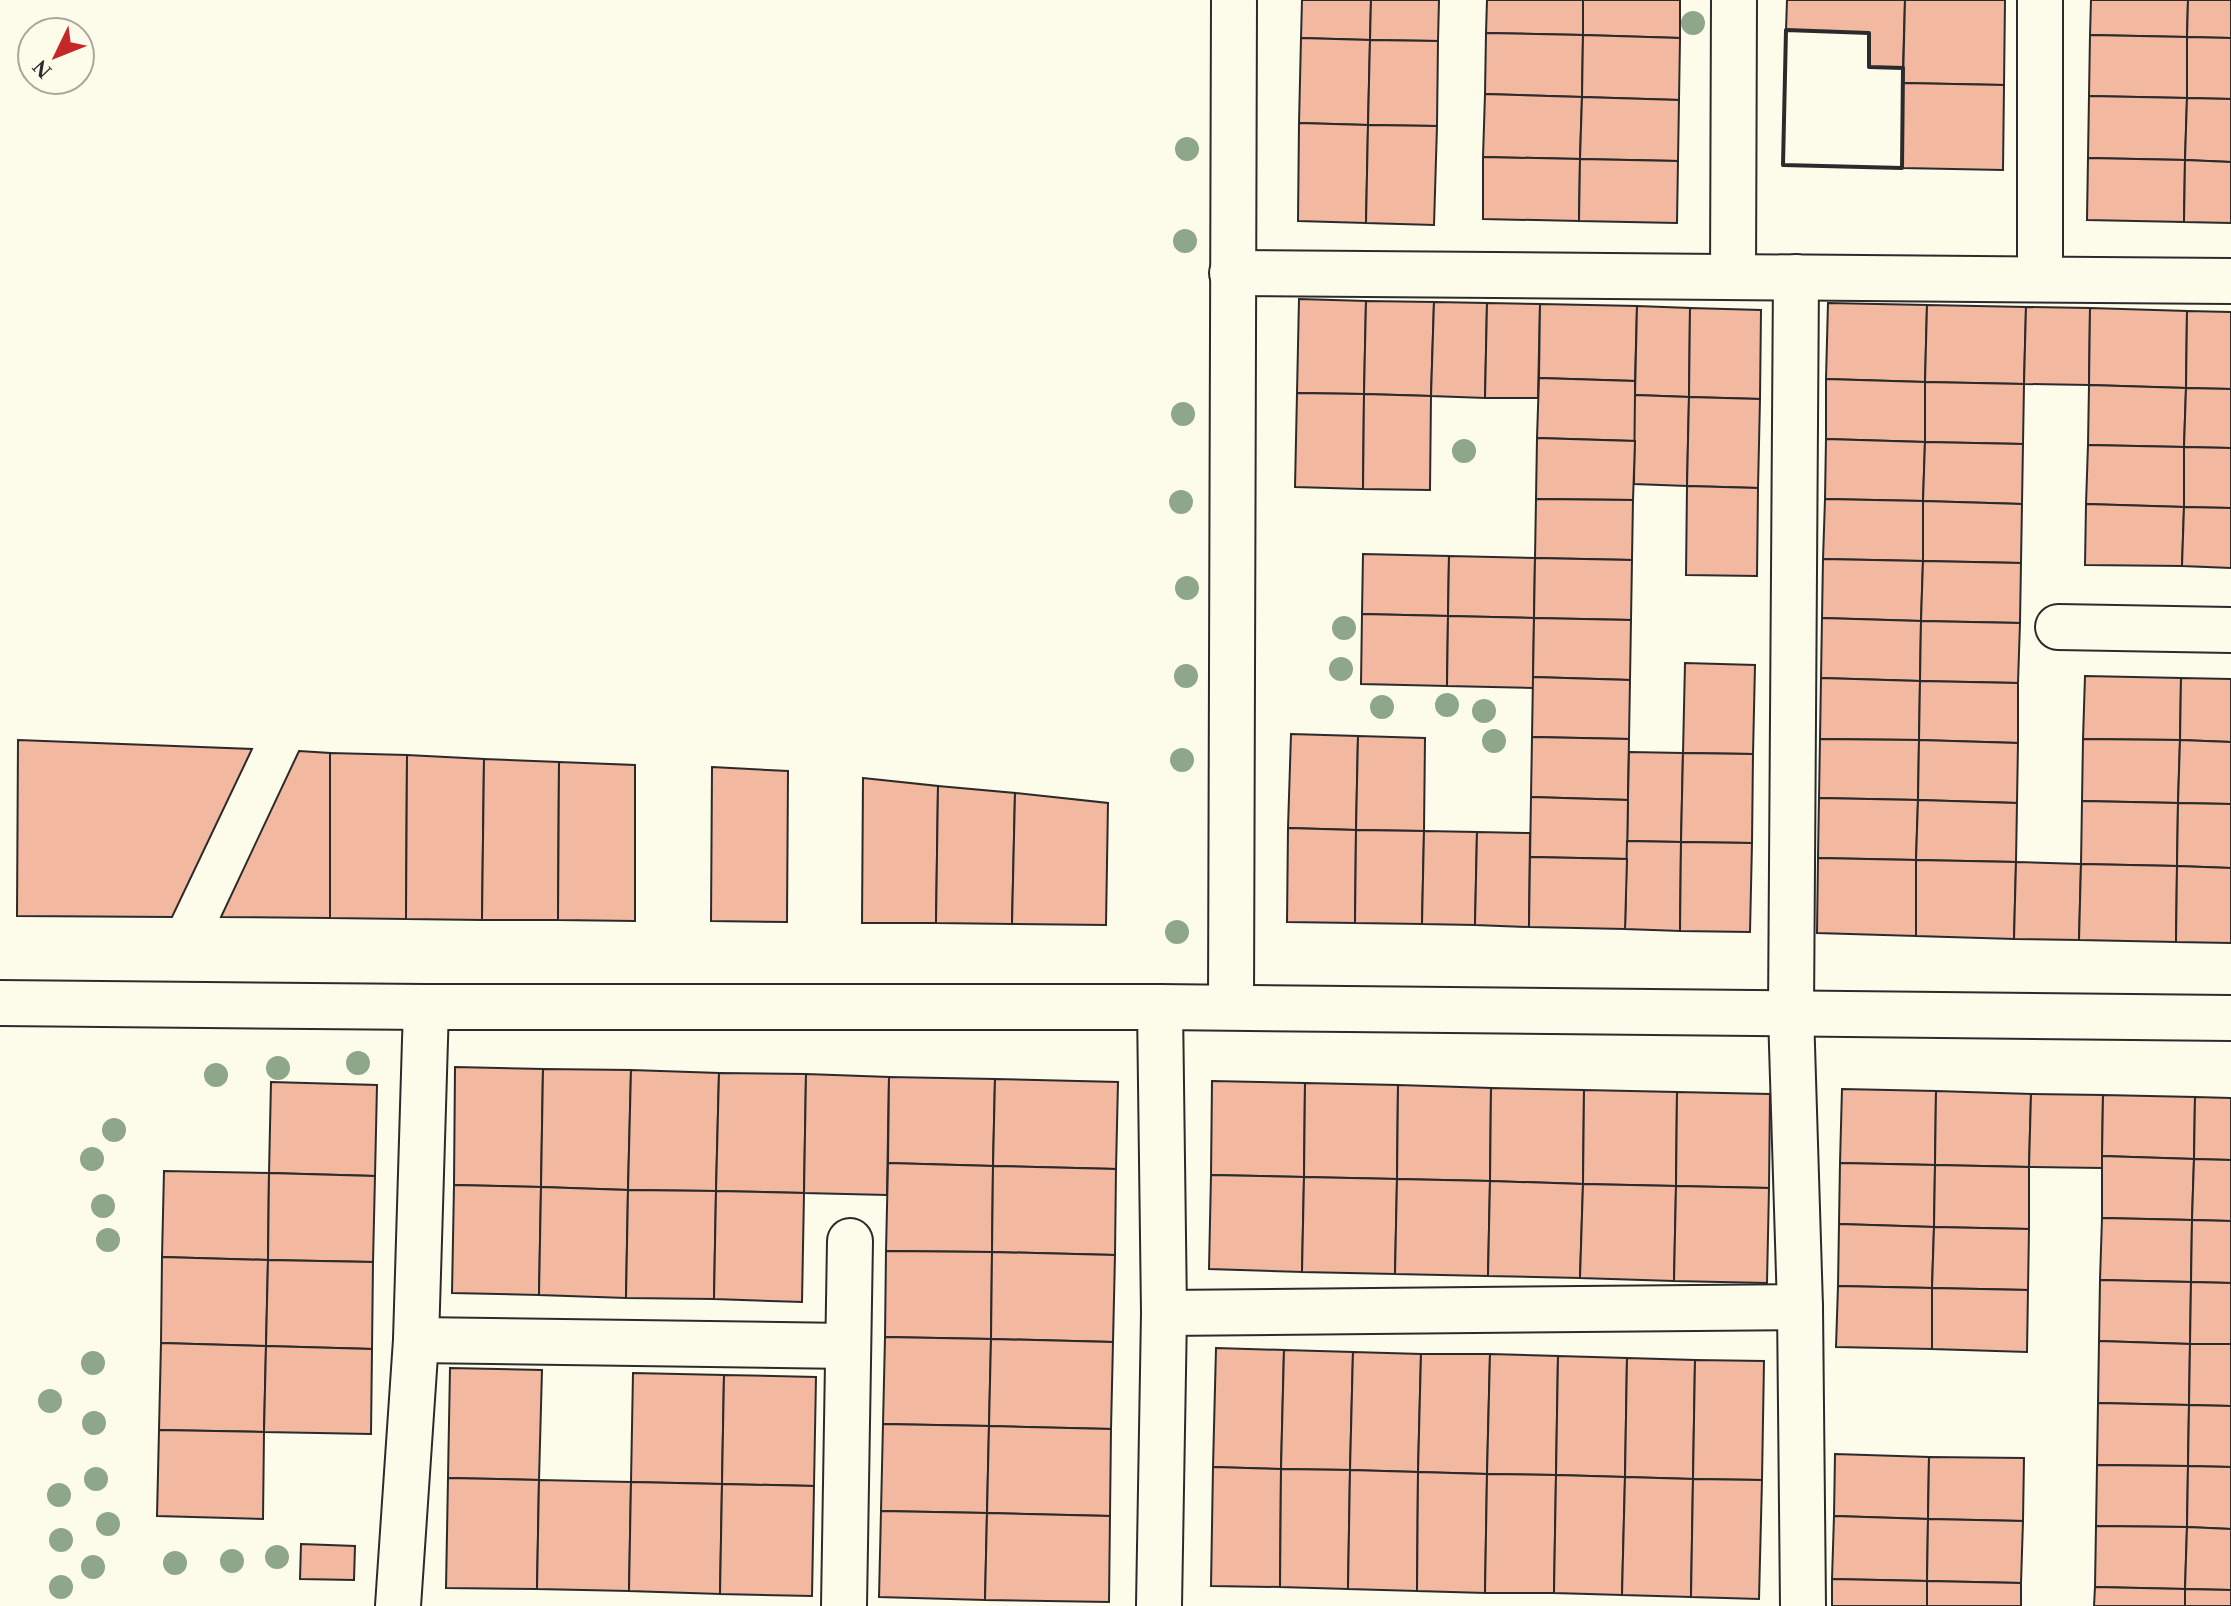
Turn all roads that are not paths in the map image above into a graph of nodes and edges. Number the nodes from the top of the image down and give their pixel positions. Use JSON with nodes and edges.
{"nodes":[{"id":1,"x":1234,"y":0,"type":"edge"},
{"id":2,"x":1734,"y":0,"type":"edge"},
{"id":3,"x":2040,"y":0,"type":"edge"},
{"id":4,"x":1232,"y":273,"type":"junction"},
{"id":5,"x":1733,"y":277,"type":"junction"},
{"id":6,"x":1796,"y":277,"type":"junction"},
{"id":7,"x":2040,"y":279,"type":"junction"},
{"id":8,"x":2231,"y":281,"type":"edge"},
{"id":9,"x":2058,"y":627,"type":"dead end"},
{"id":10,"x":2231,"y":630,"type":"edge"},
{"id":11,"x":0,"y":1003,"type":"edge"},
{"id":12,"x":426,"y":1007,"type":"junction"},
{"id":13,"x":1160,"y":1007,"type":"junction"},
{"id":14,"x":1231,"y":1007,"type":"junction"},
{"id":15,"x":1791,"y":1013,"type":"junction"},
{"id":16,"x":2231,"y":1018,"type":"edge"},
{"id":17,"x":850,"y":1241,"type":"dead end"},
{"id":18,"x":1800,"y":1307,"type":"junction"},
{"id":19,"x":1164,"y":1313,"type":"junction"},
{"id":20,"x":416,"y":1340,"type":"junction"},
{"id":21,"x":848,"y":1346,"type":"junction"},
{"id":22,"x":398,"y":1606,"type":"edge"},
{"id":23,"x":844,"y":1606,"type":"edge"},
{"id":24,"x":1159,"y":1606,"type":"edge"},
{"id":25,"x":1803,"y":1606,"type":"edge"}],
"edges":[{"from":1,"to":4,"type":"street"},
{"from":2,"to":5,"type":"street"},
{"from":3,"to":7,"type":"street"},
{"from":4,"to":5,"type":"street"},
{"from":4,"to":14,"type":"street"},
{"from":5,"to":6,"type":"street"},
{"from":6,"to":7,"type":"street"},
{"from":6,"to":15,"type":"street"},
{"from":7,"to":8,"type":"street"},
{"from":9,"to":10,"type":"street"},
{"from":11,"to":12,"type":"street"},
{"from":12,"to":13,"type":"street"},
{"from":12,"to":20,"type":"street"},
{"from":13,"to":14,"type":"street"},
{"from":13,"to":19,"type":"street"},
{"from":14,"to":15,"type":"street"},
{"from":15,"to":16,"type":"street"},
{"from":15,"to":18,"type":"street"},
{"from":17,"to":21,"type":"street"},
{"from":18,"to":19,"type":"street"},
{"from":18,"to":25,"type":"street"},
{"from":19,"to":24,"type":"street"},
{"from":20,"to":21,"type":"street"},
{"from":20,"to":22,"type":"street"},
{"from":21,"to":23,"type":"street"}]}
